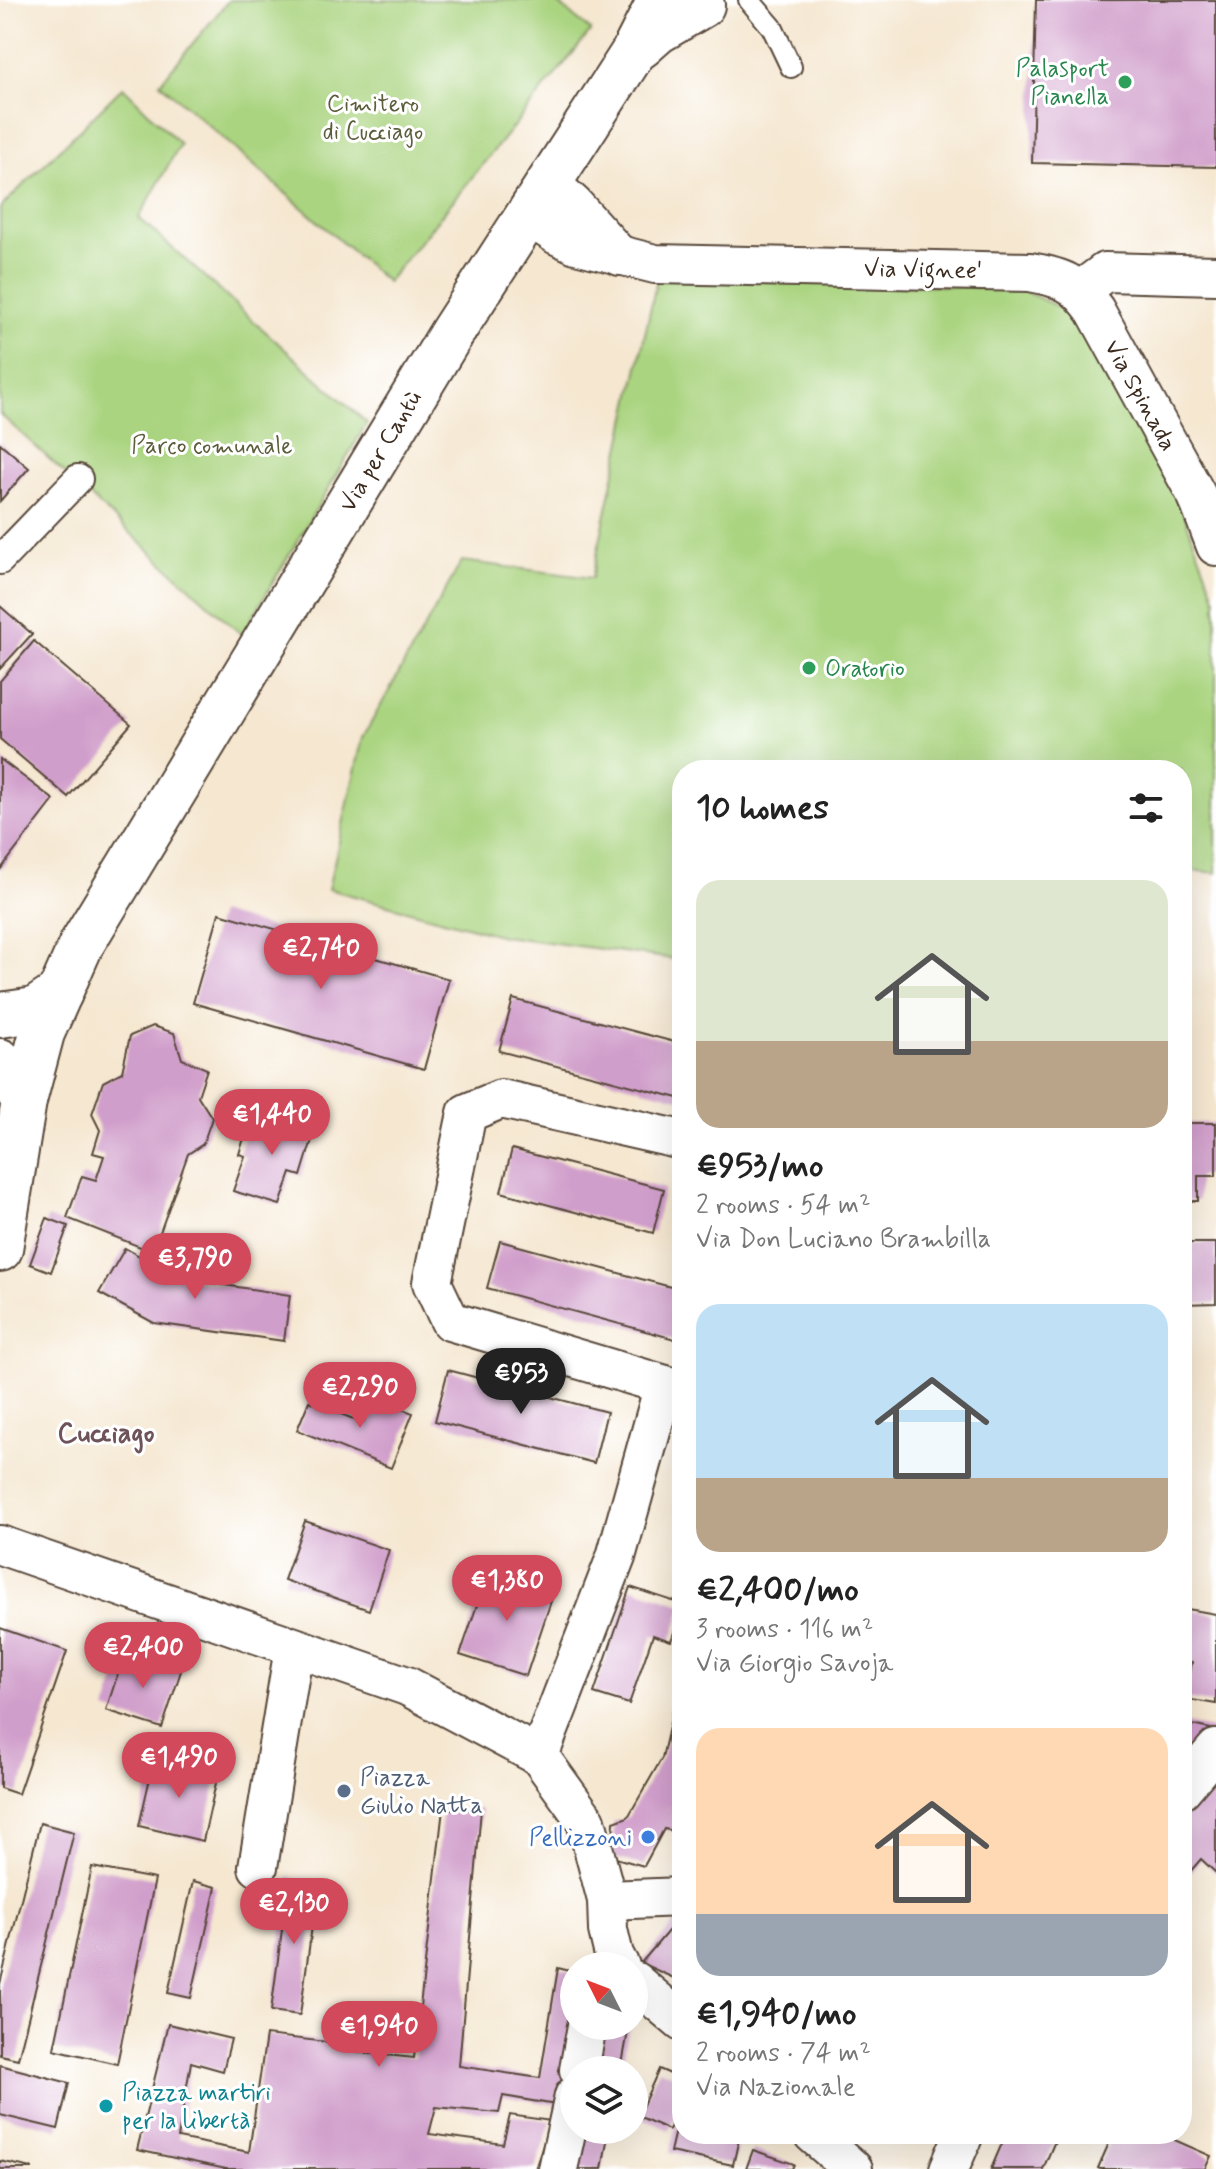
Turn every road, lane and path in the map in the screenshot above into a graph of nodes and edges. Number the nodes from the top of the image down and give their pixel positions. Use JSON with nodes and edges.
{"nodes":[{"id":1,"x":660,"y":0,"type":"edge"},
{"id":2,"x":749,"y":0,"type":"edge"},
{"id":3,"x":710,"y":2,"type":"edge"},
{"id":4,"x":633,"y":53,"type":"junction"},
{"id":5,"x":791,"y":67,"type":"dead end"},
{"id":6,"x":539,"y":200,"type":"junction"},
{"id":7,"x":1216,"y":275,"type":"edge"},
{"id":8,"x":1081,"y":290,"type":"junction"},
{"id":9,"x":78,"y":479,"type":"dead end"},
{"id":10,"x":1206,"y":494,"type":"edge"},
{"id":11,"x":1216,"y":546,"type":"edge"},
{"id":12,"x":0,"y":560,"type":"edge"},
{"id":13,"x":60,"y":993,"type":"junction"},
{"id":14,"x":0,"y":1015,"type":"edge"},
{"id":15,"x":0,"y":1061,"type":"edge"},
{"id":16,"x":24,"y":1101,"type":"junction"},
{"id":17,"x":672,"y":1138,"type":"edge"},
{"id":18,"x":0,"y":1249,"type":"edge"},
{"id":19,"x":672,"y":1387,"type":"edge"},
{"id":20,"x":672,"y":1390,"type":"edge"},
{"id":21,"x":0,"y":1545,"type":"edge"},
{"id":22,"x":294,"y":1648,"type":"junction"},
{"id":23,"x":1216,"y":1749,"type":"edge"},
{"id":24,"x":539,"y":1756,"type":"junction"},
{"id":25,"x":1192,"y":1777,"type":"edge"},
{"id":26,"x":258,"y":1867,"type":"dead end"},
{"id":27,"x":672,"y":1897,"type":"edge"},
{"id":28,"x":607,"y":1900,"type":"junction"},
{"id":29,"x":614,"y":1952,"type":"edge"},
{"id":30,"x":648,"y":1993,"type":"edge"},
{"id":31,"x":672,"y":2013,"type":"edge"},
{"id":32,"x":563,"y":2144,"type":"edge"},
{"id":33,"x":824,"y":2144,"type":"edge"},
{"id":34,"x":960,"y":2144,"type":"edge"},
{"id":35,"x":558,"y":2169,"type":"edge"},
{"id":36,"x":853,"y":2169,"type":"edge"},
{"id":37,"x":949,"y":2169,"type":"edge"}],
"edges":[{"from":1,"to":4,"type":"main road","name":"Via per Cantù"},
{"from":2,"to":5,"type":"lane"},
{"from":3,"to":4,"type":"main road","name":"Via per Cantù"},
{"from":4,"to":6,"type":"main road","name":"Via per Cantù"},
{"from":6,"to":8,"type":"street","name":"Via Vignee'"},
{"from":6,"to":13,"type":"main road","name":"Via per Cantù"},
{"from":7,"to":8,"type":"street"},
{"from":8,"to":10,"type":"street","name":"Via Spinada"},
{"from":9,"to":12,"type":"street"},
{"from":10,"to":11,"type":"street","name":"Via Spinada"},
{"from":13,"to":14,"type":"main road"},
{"from":13,"to":16,"type":"main road","name":"Via per Cantù"},
{"from":15,"to":16,"type":"main road"},
{"from":16,"to":18,"type":"main road","name":"Via per Cantù"},
{"from":17,"to":19,"type":"street"},
{"from":20,"to":24,"type":"street"},
{"from":21,"to":22,"type":"street"},
{"from":22,"to":24,"type":"street"},
{"from":22,"to":26,"type":"street"},
{"from":23,"to":25,"type":"street"},
{"from":24,"to":28,"type":"street"},
{"from":27,"to":28,"type":"street"},
{"from":28,"to":29,"type":"street"},
{"from":30,"to":31,"type":"street"},
{"from":32,"to":35,"type":"street"},
{"from":33,"to":36,"type":"street"},
{"from":34,"to":37,"type":"street"}]}
